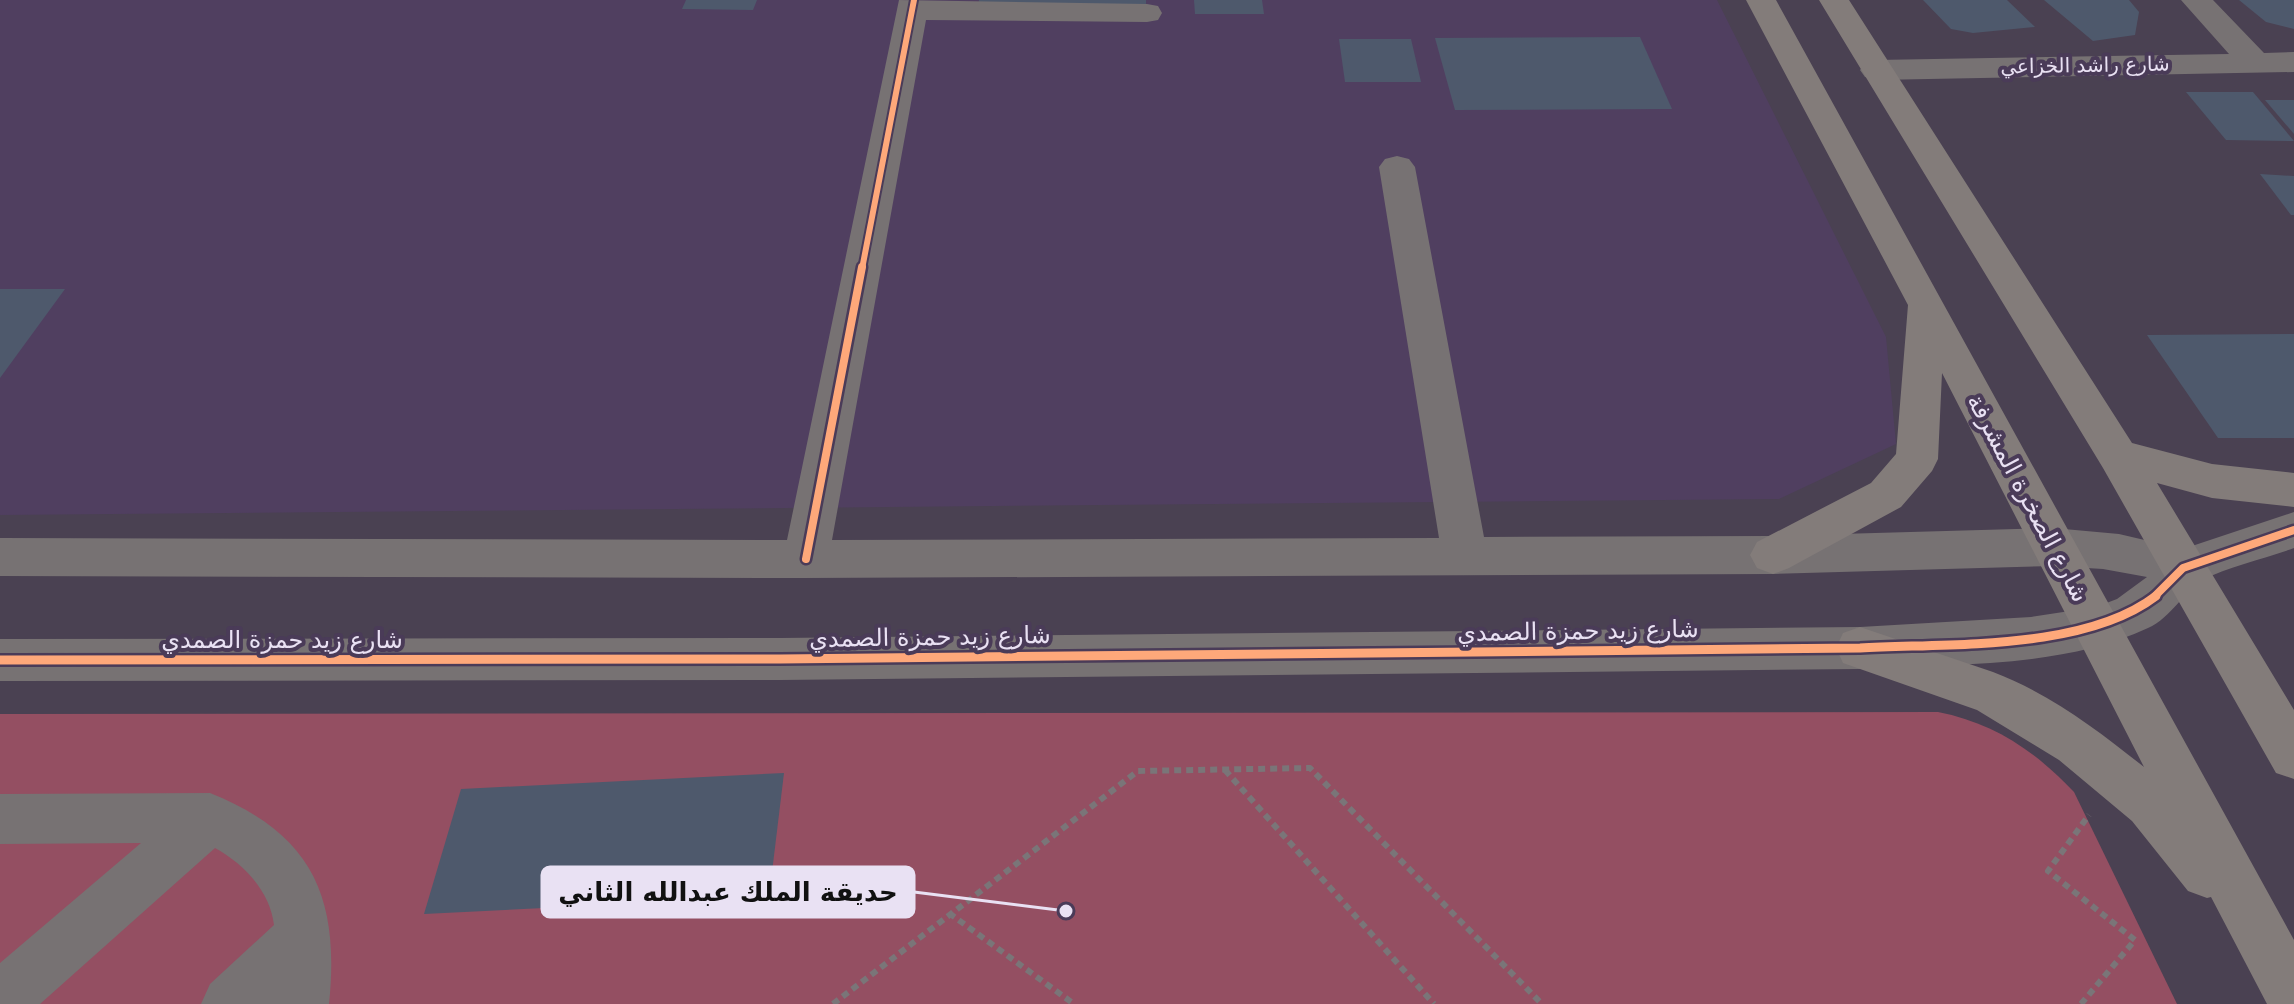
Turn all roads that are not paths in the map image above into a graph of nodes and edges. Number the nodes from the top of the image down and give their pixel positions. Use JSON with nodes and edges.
{"nodes":[{"id":1,"x":1761,"y":0,"type":"edge"},
{"id":2,"x":1834,"y":0,"type":"edge"},
{"id":3,"x":2196,"y":0,"type":"edge"},
{"id":4,"x":913,"y":5,"type":"edge"},
{"id":5,"x":1147,"y":13,"type":"dead end"},
{"id":6,"x":2254,"y":61,"type":"junction"},
{"id":7,"x":2294,"y":62,"type":"edge"},
{"id":8,"x":1876,"y":70,"type":"junction"},
{"id":9,"x":1397,"y":167,"type":"dead end"},
{"id":10,"x":1927,"y":304,"type":"junction"},
{"id":11,"x":2118,"y":456,"type":"junction"},
{"id":12,"x":2294,"y":490,"type":"edge"},
{"id":13,"x":2294,"y":530,"type":"edge"},
{"id":14,"x":2053,"y":547,"type":"junction"},
{"id":15,"x":1773,"y":555,"type":"junction"},
{"id":16,"x":1465,"y":556,"type":"junction"},
{"id":17,"x":0,"y":557,"type":"edge"},
{"id":18,"x":806,"y":559,"type":"junction"},
{"id":19,"x":2183,"y":568,"type":"junction"},
{"id":20,"x":2096,"y":627,"type":"junction"},
{"id":21,"x":1860,"y":648,"type":"junction"},
{"id":22,"x":0,"y":660,"type":"edge"},
{"id":23,"x":2294,"y":756,"type":"edge"},
{"id":24,"x":210,"y":818,"type":"junction"},
{"id":25,"x":0,"y":819,"type":"edge"},
{"id":26,"x":304,"y":935,"type":"junction"},
{"id":27,"x":2266,"y":944,"type":"junction"},
{"id":28,"x":2294,"y":997,"type":"edge"},
{"id":29,"x":0,"y":1001,"type":"edge"},
{"id":30,"x":230,"y":1004,"type":"edge"},
{"id":31,"x":300,"y":1004,"type":"edge"}],
"edges":[{"from":1,"to":10,"type":"main road","name":"شارع الصخرة المشرفة"},
{"from":2,"to":8,"type":"main road"},
{"from":3,"to":6,"type":"street"},
{"from":4,"to":5,"type":"street"},
{"from":4,"to":18,"type":"street"},
{"from":6,"to":7,"type":"street","name":"شارع راشد الخزاعي"},
{"from":6,"to":8,"type":"street","name":"شارع راشد الخزاعي"},
{"from":8,"to":11,"type":"main road"},
{"from":9,"to":16,"type":"street"},
{"from":10,"to":14,"type":"main road","name":"شارع الصخرة المشرفة"},
{"from":10,"to":15,"type":"main road"},
{"from":11,"to":12,"type":"main road"},
{"from":11,"to":19,"type":"main road"},
{"from":13,"to":19,"type":"street"},
{"from":14,"to":15,"type":"street"},
{"from":14,"to":19,"type":"street"},
{"from":14,"to":20,"type":"main road","name":"شارع الصخرة المشرفة"},
{"from":15,"to":16,"type":"street"},
{"from":16,"to":18,"type":"street"},
{"from":17,"to":18,"type":"street"},
{"from":19,"to":20,"type":"street","name":"شارع زيد حمزة الصمدي"},
{"from":19,"to":23,"type":"main road"},
{"from":20,"to":21,"type":"street","name":"شارع زيد حمزة الصمدي"},
{"from":20,"to":27,"type":"main road","name":"شارع الصخرة المشرفة"},
{"from":21,"to":22,"type":"street","name":"شارع زيد حمزة الصمدي"},
{"from":21,"to":27,"type":"main road"},
{"from":24,"to":25,"type":"street"},
{"from":24,"to":26,"type":"street"},
{"from":24,"to":29,"type":"street"},
{"from":26,"to":30,"type":"street"},
{"from":26,"to":31,"type":"street"},
{"from":27,"to":28,"type":"main road","name":"شارع الصخرة المشرفة"}]}
